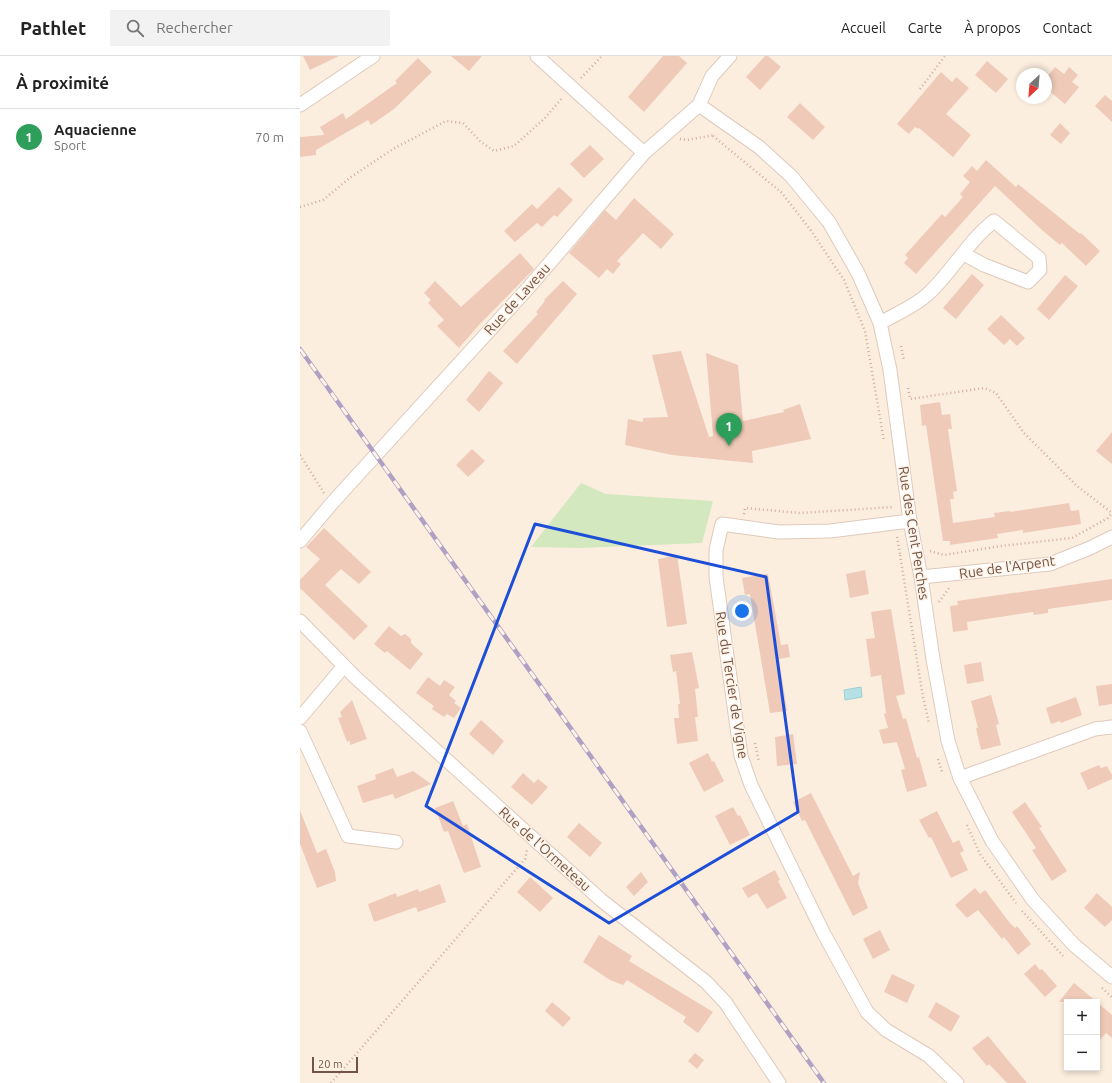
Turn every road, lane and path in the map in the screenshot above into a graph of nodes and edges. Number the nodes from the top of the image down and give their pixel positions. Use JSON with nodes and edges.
{"nodes":[{"id":1,"x":373,"y":56,"type":"edge"},
{"id":2,"x":537,"y":56,"type":"edge"},
{"id":3,"x":602,"y":56,"type":"edge"},
{"id":4,"x":730,"y":56,"type":"edge"},
{"id":5,"x":945,"y":56,"type":"edge"},
{"id":6,"x":582,"y":77,"type":"dead end"},
{"id":7,"x":572,"y":88,"type":"junction"},
{"id":8,"x":920,"y":89,"type":"dead end"},
{"id":9,"x":300,"y":105,"type":"edge"},
{"id":10,"x":699,"y":105,"type":"junction"},
{"id":11,"x":674,"y":137,"type":"dead end"},
{"id":12,"x":644,"y":153,"type":"junction"},
{"id":13,"x":300,"y":207,"type":"edge"},
{"id":14,"x":964,"y":254,"type":"junction"},
{"id":15,"x":880,"y":323,"type":"junction"},
{"id":16,"x":910,"y":399,"type":"dead end"},
{"id":17,"x":885,"y":447,"type":"dead end"},
{"id":18,"x":300,"y":455,"type":"edge"},
{"id":19,"x":333,"y":502,"type":"junction"},
{"id":20,"x":893,"y":507,"type":"dead end"},
{"id":21,"x":1112,"y":512,"type":"edge"},
{"id":22,"x":910,"y":521,"type":"junction"},
{"id":23,"x":743,"y":527,"type":"junction"},
{"id":24,"x":1112,"y":537,"type":"edge"},
{"id":25,"x":300,"y":541,"type":"edge"},
{"id":26,"x":927,"y":550,"type":"dead end"},
{"id":27,"x":921,"y":578,"type":"junction"},
{"id":28,"x":948,"y":581,"type":"dead end"},
{"id":29,"x":938,"y":604,"type":"dead end"},
{"id":30,"x":300,"y":621,"type":"edge"},
{"id":31,"x":344,"y":666,"type":"junction"},
{"id":32,"x":300,"y":718,"type":"edge"},
{"id":33,"x":1112,"y":726,"type":"edge"},
{"id":34,"x":300,"y":731,"type":"edge"},
{"id":35,"x":753,"y":737,"type":"dead end"},
{"id":36,"x":761,"y":768,"type":"dead end"},
{"id":37,"x":960,"y":778,"type":"junction"},
{"id":38,"x":531,"y":836,"type":"junction"},
{"id":39,"x":396,"y":842,"type":"dead end"},
{"id":40,"x":1112,"y":977,"type":"edge"},
{"id":41,"x":331,"y":1083,"type":"edge"},
{"id":42,"x":779,"y":1083,"type":"edge"},
{"id":43,"x":957,"y":1083,"type":"edge"}],
"edges":[{"from":1,"to":9,"type":"street"},
{"from":2,"to":7,"type":"street"},
{"from":3,"to":6,"type":"path"},
{"from":4,"to":10,"type":"street","name":"Rue de Laveau"},
{"from":5,"to":8,"type":"path"},
{"from":7,"to":12,"type":"street"},
{"from":7,"to":13,"type":"path"},
{"from":10,"to":12,"type":"street","name":"Rue de Laveau"},
{"from":10,"to":15,"type":"street","name":"Rue des Cent Perches"},
{"from":11,"to":17,"type":"path"},
{"from":12,"to":19,"type":"street","name":"Rue de Laveau"},
{"from":14,"to":14,"type":"street"},
{"from":14,"to":15,"type":"street"},
{"from":15,"to":22,"type":"street","name":"Rue des Cent Perches"},
{"from":16,"to":21,"type":"path"},
{"from":18,"to":19,"type":"path"},
{"from":19,"to":25,"type":"street","name":"Rue de Laveau"},
{"from":20,"to":23,"type":"path"},
{"from":21,"to":26,"type":"path"},
{"from":22,"to":23,"type":"street","name":"Rue du Tercier de Vigne"},
{"from":22,"to":27,"type":"street","name":"Rue des Cent Perches"},
{"from":23,"to":43,"type":"street","name":"Rue du Tercier de Vigne"},
{"from":24,"to":27,"type":"street","name":"Rue de l'Arpent"},
{"from":27,"to":37,"type":"street","name":"Rue des Cent Perches"},
{"from":28,"to":29,"type":"path"},
{"from":30,"to":31,"type":"street","name":"Rue de l'Ormeteau"},
{"from":31,"to":32,"type":"street"},
{"from":31,"to":38,"type":"street","name":"Rue de l'Ormeteau"},
{"from":33,"to":37,"type":"street"},
{"from":34,"to":39,"type":"street"},
{"from":35,"to":36,"type":"path"},
{"from":37,"to":40,"type":"street","name":"Rue des Cent Perches"},
{"from":38,"to":41,"type":"path"},
{"from":38,"to":42,"type":"street","name":"Rue de l'Ormeteau"}]}
